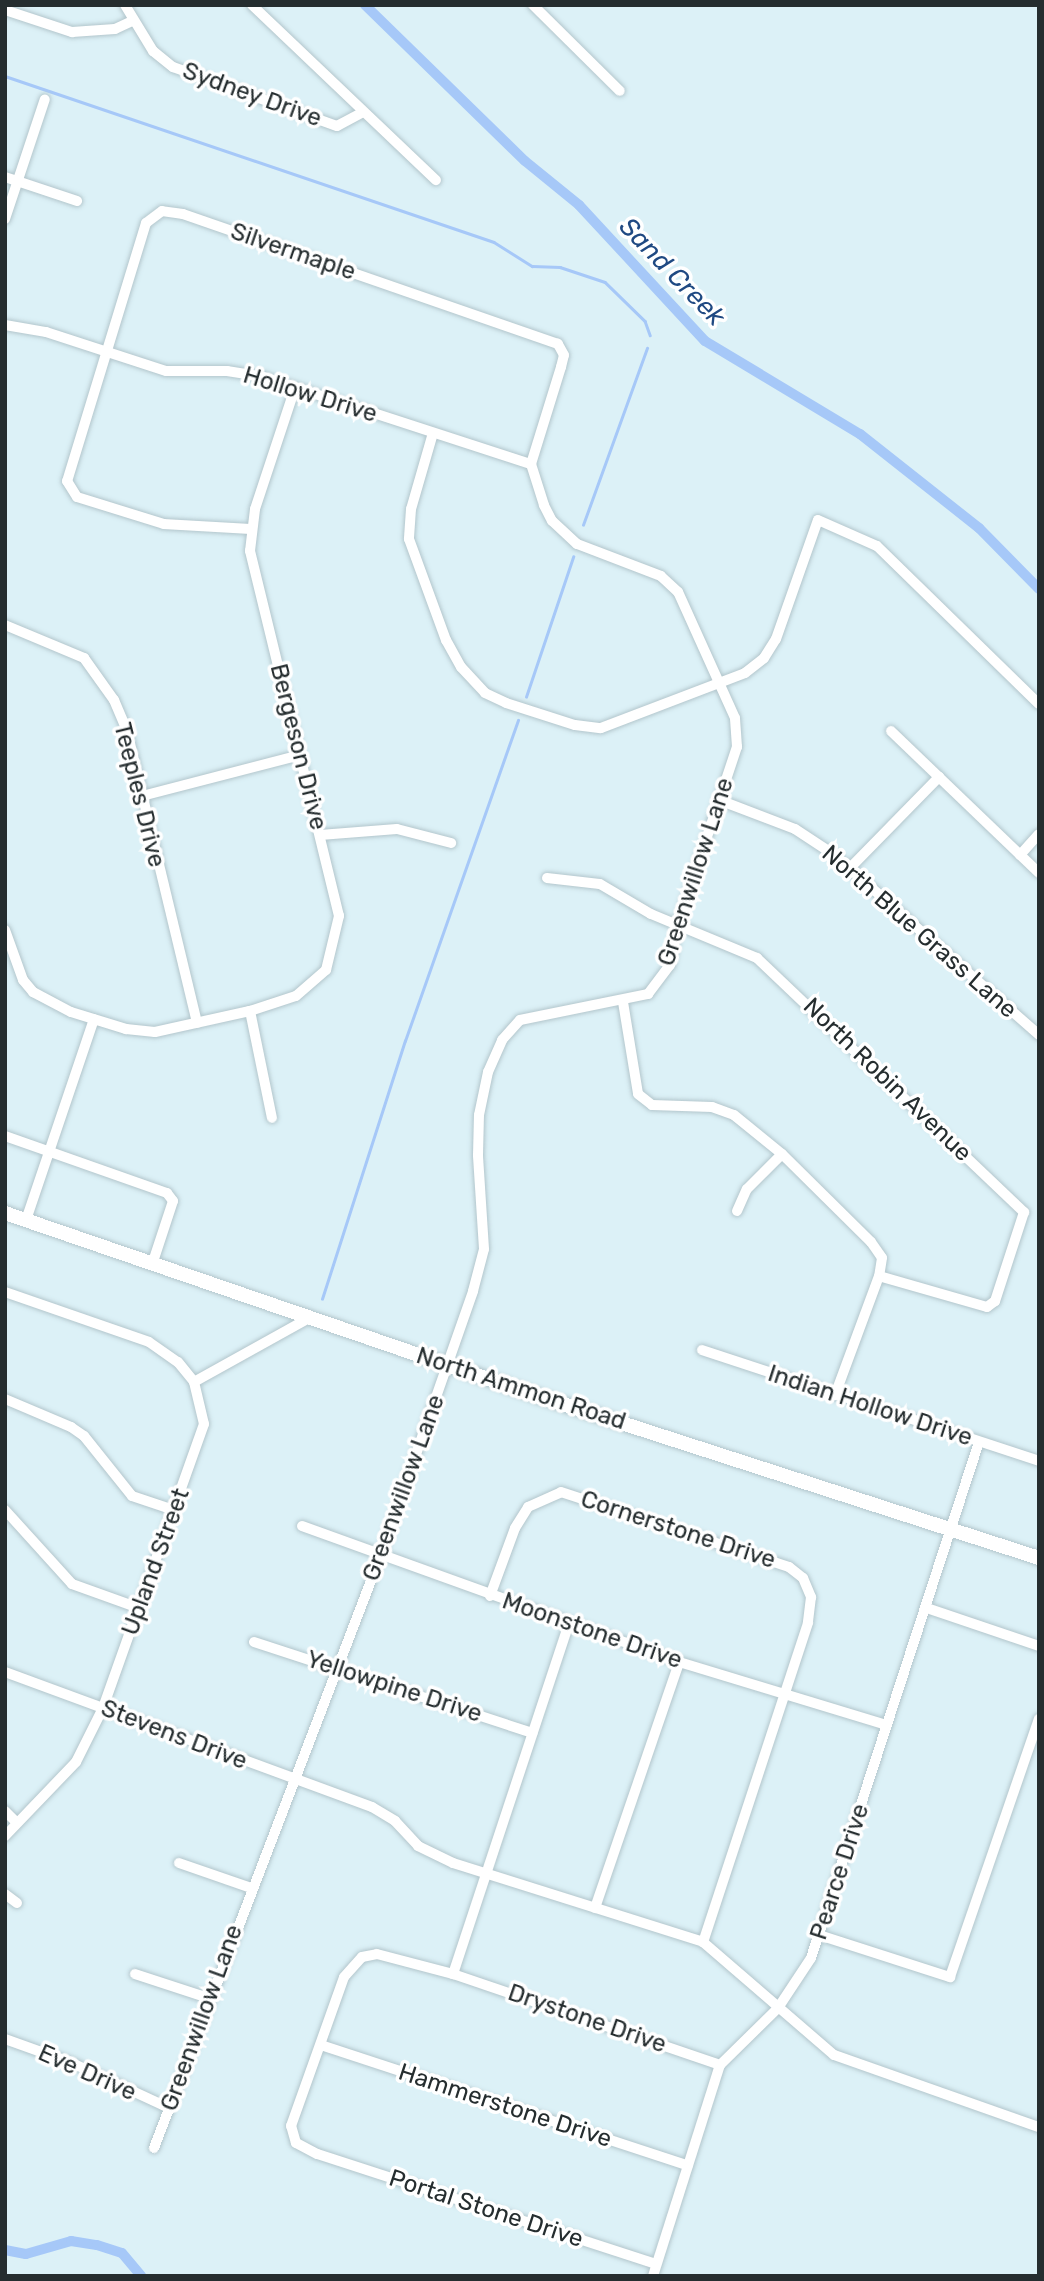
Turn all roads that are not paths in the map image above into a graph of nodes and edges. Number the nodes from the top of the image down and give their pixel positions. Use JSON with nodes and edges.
{"nodes":[{"id":1,"x":125,"y":5,"type":"edge"},
{"id":2,"x":252,"y":5,"type":"edge"},
{"id":3,"x":533,"y":5,"type":"edge"},
{"id":4,"x":5,"y":9,"type":"edge"},
{"id":5,"x":132,"y":21,"type":"junction"},
{"id":6,"x":620,"y":91,"type":"dead end"},
{"id":7,"x":46,"y":99,"type":"dead end"},
{"id":8,"x":363,"y":112,"type":"junction"},
{"id":9,"x":5,"y":177,"type":"edge"},
{"id":10,"x":436,"y":180,"type":"dead end"},
{"id":11,"x":17,"y":181,"type":"junction"},
{"id":12,"x":77,"y":201,"type":"dead end"},
{"id":13,"x":5,"y":219,"type":"edge"},
{"id":14,"x":5,"y":325,"type":"edge"},
{"id":15,"x":107,"y":351,"type":"junction"},
{"id":16,"x":295,"y":388,"type":"junction"},
{"id":17,"x":433,"y":433,"type":"junction"},
{"id":18,"x":531,"y":464,"type":"junction"},
{"id":19,"x":250,"y":529,"type":"junction"},
{"id":20,"x":5,"y":625,"type":"edge"},
{"id":21,"x":720,"y":684,"type":"junction"},
{"id":22,"x":1039,"y":704,"type":"edge"},
{"id":23,"x":891,"y":732,"type":"dead end"},
{"id":24,"x":300,"y":755,"type":"junction"},
{"id":25,"x":939,"y":777,"type":"junction"},
{"id":26,"x":142,"y":796,"type":"junction"},
{"id":27,"x":719,"y":800,"type":"junction"},
{"id":28,"x":1039,"y":834,"type":"edge"},
{"id":29,"x":320,"y":835,"type":"junction"},
{"id":30,"x":451,"y":843,"type":"dead end"},
{"id":31,"x":1020,"y":855,"type":"junction"},
{"id":32,"x":849,"y":869,"type":"junction"},
{"id":33,"x":1039,"y":873,"type":"edge"},
{"id":34,"x":547,"y":878,"type":"dead end"},
{"id":35,"x":678,"y":924,"type":"junction"},
{"id":36,"x":6,"y":933,"type":"edge"},
{"id":37,"x":623,"y":1002,"type":"junction"},
{"id":38,"x":250,"y":1012,"type":"junction"},
{"id":39,"x":94,"y":1019,"type":"junction"},
{"id":40,"x":197,"y":1023,"type":"junction"},
{"id":41,"x":1039,"y":1035,"type":"edge"},
{"id":42,"x":272,"y":1118,"type":"dead end"},
{"id":43,"x":5,"y":1136,"type":"edge"},
{"id":44,"x":50,"y":1151,"type":"junction"},
{"id":45,"x":782,"y":1154,"type":"junction"},
{"id":46,"x":737,"y":1211,"type":"dead end"},
{"id":47,"x":5,"y":1213,"type":"edge"},
{"id":48,"x":26,"y":1220,"type":"junction"},
{"id":49,"x":152,"y":1265,"type":"junction"},
{"id":50,"x":879,"y":1276,"type":"junction"},
{"id":51,"x":5,"y":1292,"type":"edge"},
{"id":52,"x":307,"y":1319,"type":"junction"},
{"id":53,"x":702,"y":1350,"type":"dead end"},
{"id":54,"x":449,"y":1366,"type":"junction"},
{"id":55,"x":194,"y":1382,"type":"junction"},
{"id":56,"x":835,"y":1395,"type":"junction"},
{"id":57,"x":5,"y":1399,"type":"edge"},
{"id":58,"x":979,"y":1442,"type":"junction"},
{"id":59,"x":1039,"y":1461,"type":"edge"},
{"id":60,"x":5,"y":1510,"type":"edge"},
{"id":61,"x":174,"y":1510,"type":"junction"},
{"id":62,"x":302,"y":1526,"type":"dead end"},
{"id":63,"x":951,"y":1531,"type":"junction"},
{"id":64,"x":380,"y":1557,"type":"junction"},
{"id":65,"x":1039,"y":1558,"type":"edge"},
{"id":66,"x":490,"y":1595,"type":"junction"},
{"id":67,"x":139,"y":1608,"type":"junction"},
{"id":68,"x":927,"y":1608,"type":"junction"},
{"id":69,"x":569,"y":1623,"type":"junction"},
{"id":70,"x":254,"y":1642,"type":"dead end"},
{"id":71,"x":1039,"y":1646,"type":"edge"},
{"id":72,"x":679,"y":1662,"type":"junction"},
{"id":73,"x":335,"y":1668,"type":"junction"},
{"id":74,"x":5,"y":1672,"type":"edge"},
{"id":75,"x":785,"y":1695,"type":"junction"},
{"id":76,"x":103,"y":1708,"type":"junction"},
{"id":77,"x":1039,"y":1719,"type":"edge"},
{"id":78,"x":887,"y":1725,"type":"junction"},
{"id":79,"x":533,"y":1732,"type":"junction"},
{"id":80,"x":293,"y":1780,"type":"junction"},
{"id":81,"x":5,"y":1811,"type":"edge"},
{"id":82,"x":16,"y":1822,"type":"junction"},
{"id":83,"x":5,"y":1836,"type":"edge"},
{"id":84,"x":178,"y":1863,"type":"dead end"},
{"id":85,"x":487,"y":1872,"type":"junction"},
{"id":86,"x":251,"y":1888,"type":"junction"},
{"id":87,"x":5,"y":1894,"type":"edge"},
{"id":88,"x":17,"y":1903,"type":"dead end"},
{"id":89,"x":595,"y":1908,"type":"junction"},
{"id":90,"x":819,"y":1936,"type":"junction"},
{"id":91,"x":703,"y":1942,"type":"junction"},
{"id":92,"x":135,"y":1974,"type":"dead end"},
{"id":93,"x":453,"y":1974,"type":"junction"},
{"id":94,"x":208,"y":1998,"type":"junction"},
{"id":95,"x":778,"y":2008,"type":"junction"},
{"id":96,"x":5,"y":2039,"type":"edge"},
{"id":97,"x":321,"y":2045,"type":"junction"},
{"id":98,"x":720,"y":2065,"type":"junction"},
{"id":99,"x":169,"y":2108,"type":"junction"},
{"id":100,"x":1039,"y":2127,"type":"edge"},
{"id":101,"x":154,"y":2148,"type":"dead end"},
{"id":102,"x":317,"y":2154,"type":"joint"},
{"id":103,"x":688,"y":2166,"type":"junction"},
{"id":104,"x":656,"y":2264,"type":"junction"},
{"id":105,"x":653,"y":2276,"type":"edge"}],
"edges":[{"from":1,"to":5,"type":"street","name":"Sydney Drive"},
{"from":2,"to":8,"type":"street"},
{"from":3,"to":6,"type":"street"},
{"from":4,"to":5,"type":"street"},
{"from":5,"to":8,"type":"street","name":"Sydney Drive"},
{"from":7,"to":11,"type":"street"},
{"from":8,"to":10,"type":"street"},
{"from":9,"to":11,"type":"street"},
{"from":11,"to":12,"type":"street"},
{"from":11,"to":13,"type":"street"},
{"from":14,"to":15,"type":"street","name":"Hollow Drive"},
{"from":15,"to":16,"type":"street","name":"Hollow Drive"},
{"from":15,"to":18,"type":"street","name":"Silvermaple"},
{"from":15,"to":19,"type":"street","name":"Silvermaple"},
{"from":16,"to":17,"type":"street","name":"Hollow Drive"},
{"from":16,"to":19,"type":"street","name":"Bergeson Drive"},
{"from":17,"to":18,"type":"street","name":"Hollow Drive"},
{"from":17,"to":21,"type":"street"},
{"from":18,"to":21,"type":"street","name":"Greenwillow Lane"},
{"from":19,"to":24,"type":"street","name":"Bergeson Drive"},
{"from":20,"to":26,"type":"street","name":"Teeples Drive"},
{"from":21,"to":22,"type":"street"},
{"from":21,"to":27,"type":"street","name":"Greenwillow Lane"},
{"from":23,"to":25,"type":"street"},
{"from":24,"to":26,"type":"street"},
{"from":24,"to":29,"type":"street","name":"Bergeson Drive"},
{"from":25,"to":31,"type":"street"},
{"from":25,"to":32,"type":"street"},
{"from":26,"to":40,"type":"street","name":"Teeples Drive"},
{"from":27,"to":32,"type":"street","name":"North Blue Grass Lane"},
{"from":27,"to":35,"type":"street","name":"Greenwillow Lane"},
{"from":28,"to":31,"type":"street"},
{"from":29,"to":30,"type":"street"},
{"from":29,"to":38,"type":"street","name":"Bergeson Drive"},
{"from":31,"to":33,"type":"street"},
{"from":32,"to":41,"type":"street","name":"North Blue Grass Lane"},
{"from":34,"to":35,"type":"street","name":"North Robin Avenue"},
{"from":35,"to":37,"type":"street","name":"Greenwillow Lane"},
{"from":35,"to":50,"type":"street","name":"North Robin Avenue"},
{"from":36,"to":39,"type":"street","name":"Bergeson Drive"},
{"from":37,"to":45,"type":"street"},
{"from":37,"to":54,"type":"street","name":"Greenwillow Lane"},
{"from":38,"to":40,"type":"street","name":"Bergeson Drive"},
{"from":38,"to":42,"type":"street"},
{"from":39,"to":40,"type":"street","name":"Bergeson Drive"},
{"from":39,"to":44,"type":"street"},
{"from":43,"to":44,"type":"street"},
{"from":44,"to":48,"type":"street"},
{"from":44,"to":49,"type":"street"},
{"from":45,"to":46,"type":"street"},
{"from":45,"to":50,"type":"street"},
{"from":47,"to":48,"type":"main road","name":"North Ammon Road"},
{"from":48,"to":49,"type":"main road","name":"North Ammon Road"},
{"from":49,"to":52,"type":"main road","name":"North Ammon Road"},
{"from":50,"to":56,"type":"street"},
{"from":51,"to":55,"type":"street"},
{"from":52,"to":54,"type":"main road","name":"North Ammon Road"},
{"from":52,"to":55,"type":"street"},
{"from":53,"to":56,"type":"street","name":"Indian Hollow Drive"},
{"from":54,"to":63,"type":"main road","name":"North Ammon Road"},
{"from":54,"to":64,"type":"street","name":"Greenwillow Lane"},
{"from":55,"to":61,"type":"street","name":"Upland Street"},
{"from":56,"to":58,"type":"street","name":"Indian Hollow Drive"},
{"from":57,"to":61,"type":"street"},
{"from":58,"to":59,"type":"street","name":"Indian Hollow Drive"},
{"from":58,"to":63,"type":"street","name":"Pearce Drive"},
{"from":60,"to":67,"type":"street"},
{"from":61,"to":67,"type":"street","name":"Upland Street"},
{"from":62,"to":64,"type":"street","name":"Moonstone Drive"},
{"from":63,"to":65,"type":"main road","name":"North Ammon Road"},
{"from":63,"to":68,"type":"street","name":"Pearce Drive"},
{"from":64,"to":66,"type":"street","name":"Moonstone Drive"},
{"from":64,"to":73,"type":"street","name":"Greenwillow Lane"},
{"from":66,"to":69,"type":"street","name":"Moonstone Drive"},
{"from":66,"to":75,"type":"street","name":"Cornerstone Drive"},
{"from":67,"to":76,"type":"street","name":"Upland Street"},
{"from":68,"to":71,"type":"street"},
{"from":68,"to":78,"type":"street","name":"Pearce Drive"},
{"from":69,"to":72,"type":"street","name":"Moonstone Drive"},
{"from":69,"to":79,"type":"street"},
{"from":70,"to":73,"type":"street","name":"Yellowpine Drive"},
{"from":72,"to":75,"type":"street","name":"Moonstone Drive"},
{"from":72,"to":89,"type":"street"},
{"from":73,"to":79,"type":"street","name":"Yellowpine Drive"},
{"from":73,"to":80,"type":"street","name":"Greenwillow Lane"},
{"from":74,"to":76,"type":"street","name":"Stevens Drive"},
{"from":75,"to":78,"type":"street","name":"Moonstone Drive"},
{"from":75,"to":91,"type":"street","name":"Cornerstone Drive"},
{"from":76,"to":80,"type":"street","name":"Stevens Drive"},
{"from":76,"to":82,"type":"street","name":"Upland Street"},
{"from":77,"to":90,"type":"street"},
{"from":78,"to":90,"type":"street","name":"Pearce Drive"},
{"from":79,"to":85,"type":"street"},
{"from":80,"to":85,"type":"street","name":"Stevens Drive"},
{"from":80,"to":86,"type":"street","name":"Greenwillow Lane"},
{"from":81,"to":82,"type":"street"},
{"from":82,"to":83,"type":"street","name":"Upland Street"},
{"from":84,"to":86,"type":"street"},
{"from":85,"to":89,"type":"street","name":"Stevens Drive"},
{"from":85,"to":93,"type":"street"},
{"from":86,"to":94,"type":"street","name":"Greenwillow Lane"},
{"from":87,"to":88,"type":"street"},
{"from":89,"to":91,"type":"street","name":"Stevens Drive"},
{"from":90,"to":95,"type":"street","name":"Pearce Drive"},
{"from":91,"to":95,"type":"street","name":"Stevens Drive"},
{"from":92,"to":94,"type":"street"},
{"from":93,"to":97,"type":"street","name":"Drystone Drive"},
{"from":93,"to":98,"type":"street","name":"Drystone Drive"},
{"from":94,"to":99,"type":"street","name":"Greenwillow Lane"},
{"from":95,"to":98,"type":"street","name":"Pearce Drive"},
{"from":95,"to":100,"type":"street","name":"Stevens Drive"},
{"from":96,"to":99,"type":"street","name":"Eve Drive"},
{"from":97,"to":102,"type":"street","name":"Drystone Drive"},
{"from":97,"to":103,"type":"street","name":"Hammerstone Drive"},
{"from":98,"to":103,"type":"street","name":"Pearce Drive"},
{"from":99,"to":101,"type":"street","name":"Greenwillow Lane"},
{"from":102,"to":104,"type":"street","name":"Portal Stone Drive"},
{"from":103,"to":104,"type":"street","name":"Pearce Drive"},
{"from":104,"to":105,"type":"street","name":"Pearce Drive"}]}
